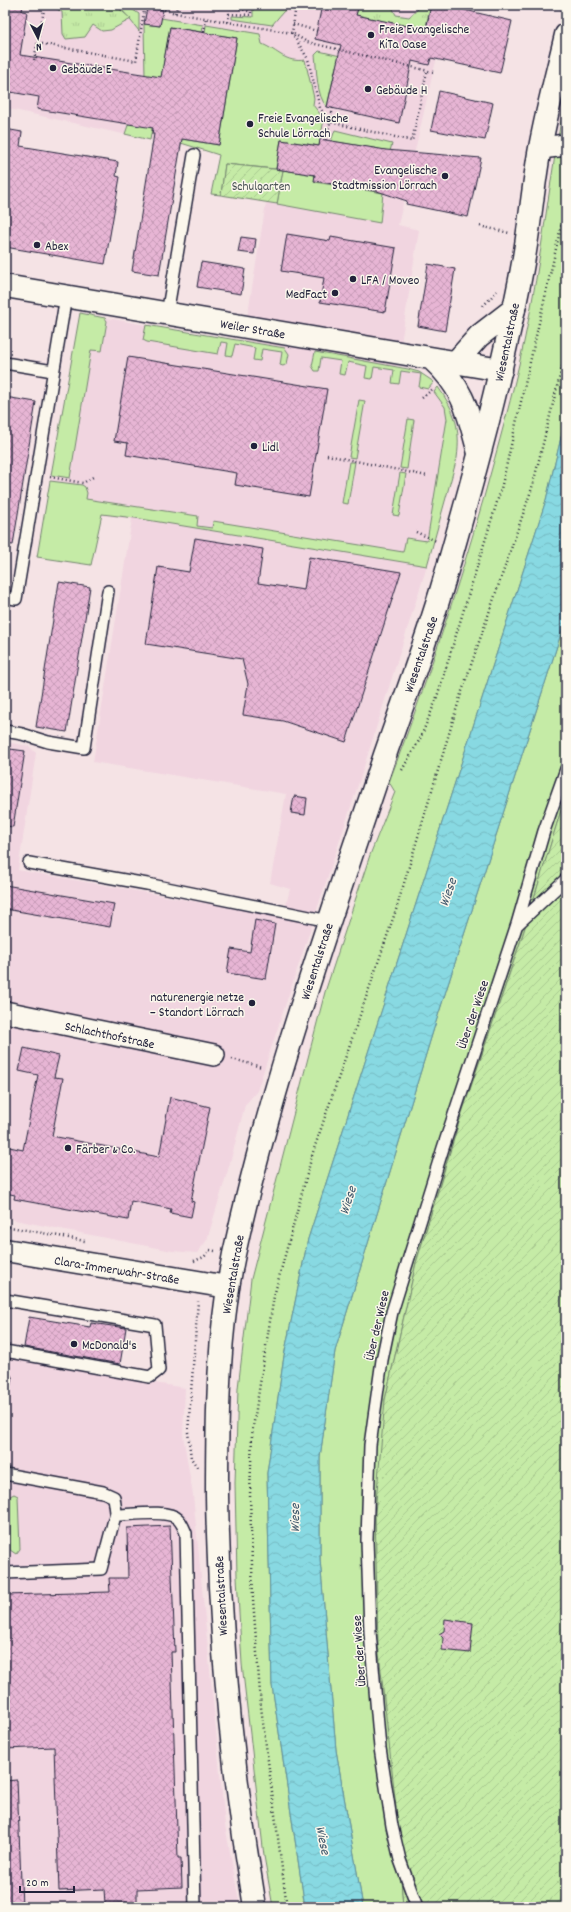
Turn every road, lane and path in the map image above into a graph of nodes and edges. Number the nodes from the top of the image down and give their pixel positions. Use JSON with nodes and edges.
{"nodes":[{"id":1,"x":45,"y":5,"type":"edge"},
{"id":2,"x":145,"y":5,"type":"edge"},
{"id":3,"x":149,"y":5,"type":"edge"},
{"id":4,"x":166,"y":5,"type":"edge"},
{"id":5,"x":178,"y":5,"type":"edge"},
{"id":6,"x":229,"y":5,"type":"edge"},
{"id":7,"x":296,"y":5,"type":"edge"},
{"id":8,"x":166,"y":9,"type":"junction"},
{"id":9,"x":175,"y":13,"type":"junction"},
{"id":10,"x":206,"y":18,"type":"junction"},
{"id":11,"x":228,"y":22,"type":"junction"},
{"id":12,"x":293,"y":24,"type":"junction"},
{"id":13,"x":317,"y":31,"type":"dead end"},
{"id":14,"x":204,"y":32,"type":"dead end"},
{"id":15,"x":292,"y":33,"type":"junction"},
{"id":16,"x":566,"y":35,"type":"edge"},
{"id":17,"x":38,"y":43,"type":"junction"},
{"id":18,"x":34,"y":60,"type":"dead end"},
{"id":19,"x":427,"y":71,"type":"junction"},
{"id":20,"x":433,"y":72,"type":"dead end"},
{"id":21,"x":333,"y":108,"type":"dead end"},
{"id":22,"x":330,"y":122,"type":"junction"},
{"id":23,"x":326,"y":140,"type":"dead end"},
{"id":24,"x":566,"y":145,"type":"edge"},
{"id":25,"x":540,"y":148,"type":"junction"},
{"id":26,"x":194,"y":155,"type":"dead end"},
{"id":27,"x":566,"y":205,"type":"edge"},
{"id":28,"x":480,"y":226,"type":"dead end"},
{"id":29,"x":527,"y":236,"type":"junction"},
{"id":30,"x":5,"y":286,"type":"edge"},
{"id":31,"x":66,"y":296,"type":"junction"},
{"id":32,"x":514,"y":308,"type":"junction"},
{"id":33,"x":167,"y":314,"type":"junction"},
{"id":34,"x":566,"y":351,"type":"edge"},
{"id":35,"x":533,"y":353,"type":"dead end"},
{"id":36,"x":432,"y":359,"type":"junction"},
{"id":37,"x":5,"y":363,"type":"edge"},
{"id":38,"x":455,"y":363,"type":"junction"},
{"id":39,"x":501,"y":370,"type":"junction"},
{"id":40,"x":53,"y":371,"type":"junction"},
{"id":41,"x":432,"y":390,"type":"dead end"},
{"id":42,"x":422,"y":398,"type":"dead end"},
{"id":43,"x":479,"y":453,"type":"junction"},
{"id":44,"x":327,"y":455,"type":"dead end"},
{"id":45,"x":36,"y":475,"type":"junction"},
{"id":46,"x":427,"y":476,"type":"dead end"},
{"id":47,"x":93,"y":477,"type":"dead end"},
{"id":48,"x":108,"y":591,"type":"dead end"},
{"id":49,"x":5,"y":597,"type":"edge"},
{"id":50,"x":5,"y":731,"type":"edge"},
{"id":51,"x":566,"y":770,"type":"edge"},
{"id":52,"x":29,"y":863,"type":"dead end"},
{"id":53,"x":566,"y":879,"type":"edge"},
{"id":54,"x":329,"y":921,"type":"junction"},
{"id":55,"x":517,"y":924,"type":"junction"},
{"id":56,"x":5,"y":1012,"type":"edge"},
{"id":57,"x":214,"y":1055,"type":"joint"},
{"id":58,"x":281,"y":1071,"type":"junction"},
{"id":59,"x":5,"y":1226,"type":"edge"},
{"id":60,"x":90,"y":1242,"type":"dead end"},
{"id":61,"x":5,"y":1250,"type":"edge"},
{"id":62,"x":234,"y":1255,"type":"junction"},
{"id":63,"x":204,"y":1257,"type":"junction"},
{"id":64,"x":188,"y":1261,"type":"dead end"},
{"id":65,"x":201,"y":1283,"type":"junction"},
{"id":66,"x":228,"y":1287,"type":"junction"},
{"id":67,"x":5,"y":1300,"type":"edge"},
{"id":68,"x":5,"y":1351,"type":"edge"},
{"id":69,"x":198,"y":1470,"type":"dead end"},
{"id":70,"x":5,"y":1474,"type":"edge"},
{"id":71,"x":116,"y":1512,"type":"junction"},
{"id":72,"x":5,"y":1573,"type":"edge"},
{"id":73,"x":195,"y":1907,"type":"edge"},
{"id":74,"x":255,"y":1907,"type":"edge"},
{"id":75,"x":287,"y":1907,"type":"edge"},
{"id":76,"x":417,"y":1907,"type":"edge"}],
"edges":[{"from":1,"to":17,"type":"path"},
{"from":2,"to":17,"type":"path"},
{"from":3,"to":8,"type":"path"},
{"from":4,"to":8,"type":"path"},
{"from":5,"to":9,"type":"path"},
{"from":6,"to":11,"type":"path"},
{"from":7,"to":12,"type":"path"},
{"from":8,"to":9,"type":"path"},
{"from":9,"to":10,"type":"path"},
{"from":10,"to":11,"type":"path"},
{"from":10,"to":14,"type":"path"},
{"from":11,"to":15,"type":"path"},
{"from":12,"to":13,"type":"path"},
{"from":12,"to":15,"type":"path"},
{"from":15,"to":19,"type":"path"},
{"from":15,"to":22,"type":"path"},
{"from":16,"to":25,"type":"main road","name":"Wiesentalstraße"},
{"from":17,"to":18,"type":"path"},
{"from":19,"to":20,"type":"path"},
{"from":19,"to":22,"type":"path"},
{"from":21,"to":22,"type":"path"},
{"from":22,"to":23,"type":"path"},
{"from":24,"to":25,"type":"street"},
{"from":25,"to":29,"type":"main road","name":"Wiesentalstraße"},
{"from":26,"to":33,"type":"lane"},
{"from":27,"to":35,"type":"path"},
{"from":28,"to":29,"type":"path"},
{"from":29,"to":32,"type":"main road","name":"Wiesentalstraße"},
{"from":30,"to":31,"type":"main road","name":"Weiler Straße"},
{"from":31,"to":33,"type":"main road","name":"Weiler Straße"},
{"from":31,"to":40,"type":"lane"},
{"from":32,"to":38,"type":"main road"},
{"from":32,"to":39,"type":"main road","name":"Wiesentalstraße"},
{"from":33,"to":36,"type":"main road","name":"Weiler Straße"},
{"from":34,"to":75,"type":"path"},
{"from":36,"to":38,"type":"main road","name":"Weiler Straße"},
{"from":36,"to":43,"type":"main road"},
{"from":37,"to":40,"type":"lane"},
{"from":38,"to":39,"type":"main road","name":"Weiler Straße"},
{"from":39,"to":43,"type":"main road","name":"Wiesentalstraße"},
{"from":40,"to":45,"type":"lane"},
{"from":41,"to":42,"type":"path"},
{"from":43,"to":54,"type":"main road","name":"Wiesentalstraße"},
{"from":44,"to":46,"type":"path"},
{"from":45,"to":47,"type":"path"},
{"from":45,"to":49,"type":"lane"},
{"from":48,"to":50,"type":"lane"},
{"from":51,"to":55,"type":"lane","name":"Über der Wiese"},
{"from":52,"to":54,"type":"lane"},
{"from":53,"to":55,"type":"lane"},
{"from":54,"to":58,"type":"main road","name":"Wiesentalstraße"},
{"from":55,"to":76,"type":"lane","name":"Über der Wiese"},
{"from":56,"to":57,"type":"street","name":"Schlachthofstraße"},
{"from":57,"to":58,"type":"path"},
{"from":58,"to":62,"type":"main road","name":"Wiesentalstraße"},
{"from":59,"to":60,"type":"path"},
{"from":61,"to":65,"type":"main road","name":"Clara-Immerwahr-Straße"},
{"from":62,"to":63,"type":"path"},
{"from":62,"to":66,"type":"main road","name":"Wiesentalstraße"},
{"from":63,"to":64,"type":"path"},
{"from":63,"to":65,"type":"path"},
{"from":65,"to":66,"type":"main road","name":"Clara-Immerwahr-Straße"},
{"from":65,"to":69,"type":"path"},
{"from":66,"to":74,"type":"main road","name":"Wiesentalstraße"},
{"from":67,"to":68,"type":"lane"},
{"from":70,"to":71,"type":"lane"},
{"from":71,"to":72,"type":"lane"},
{"from":71,"to":73,"type":"lane"}]}
